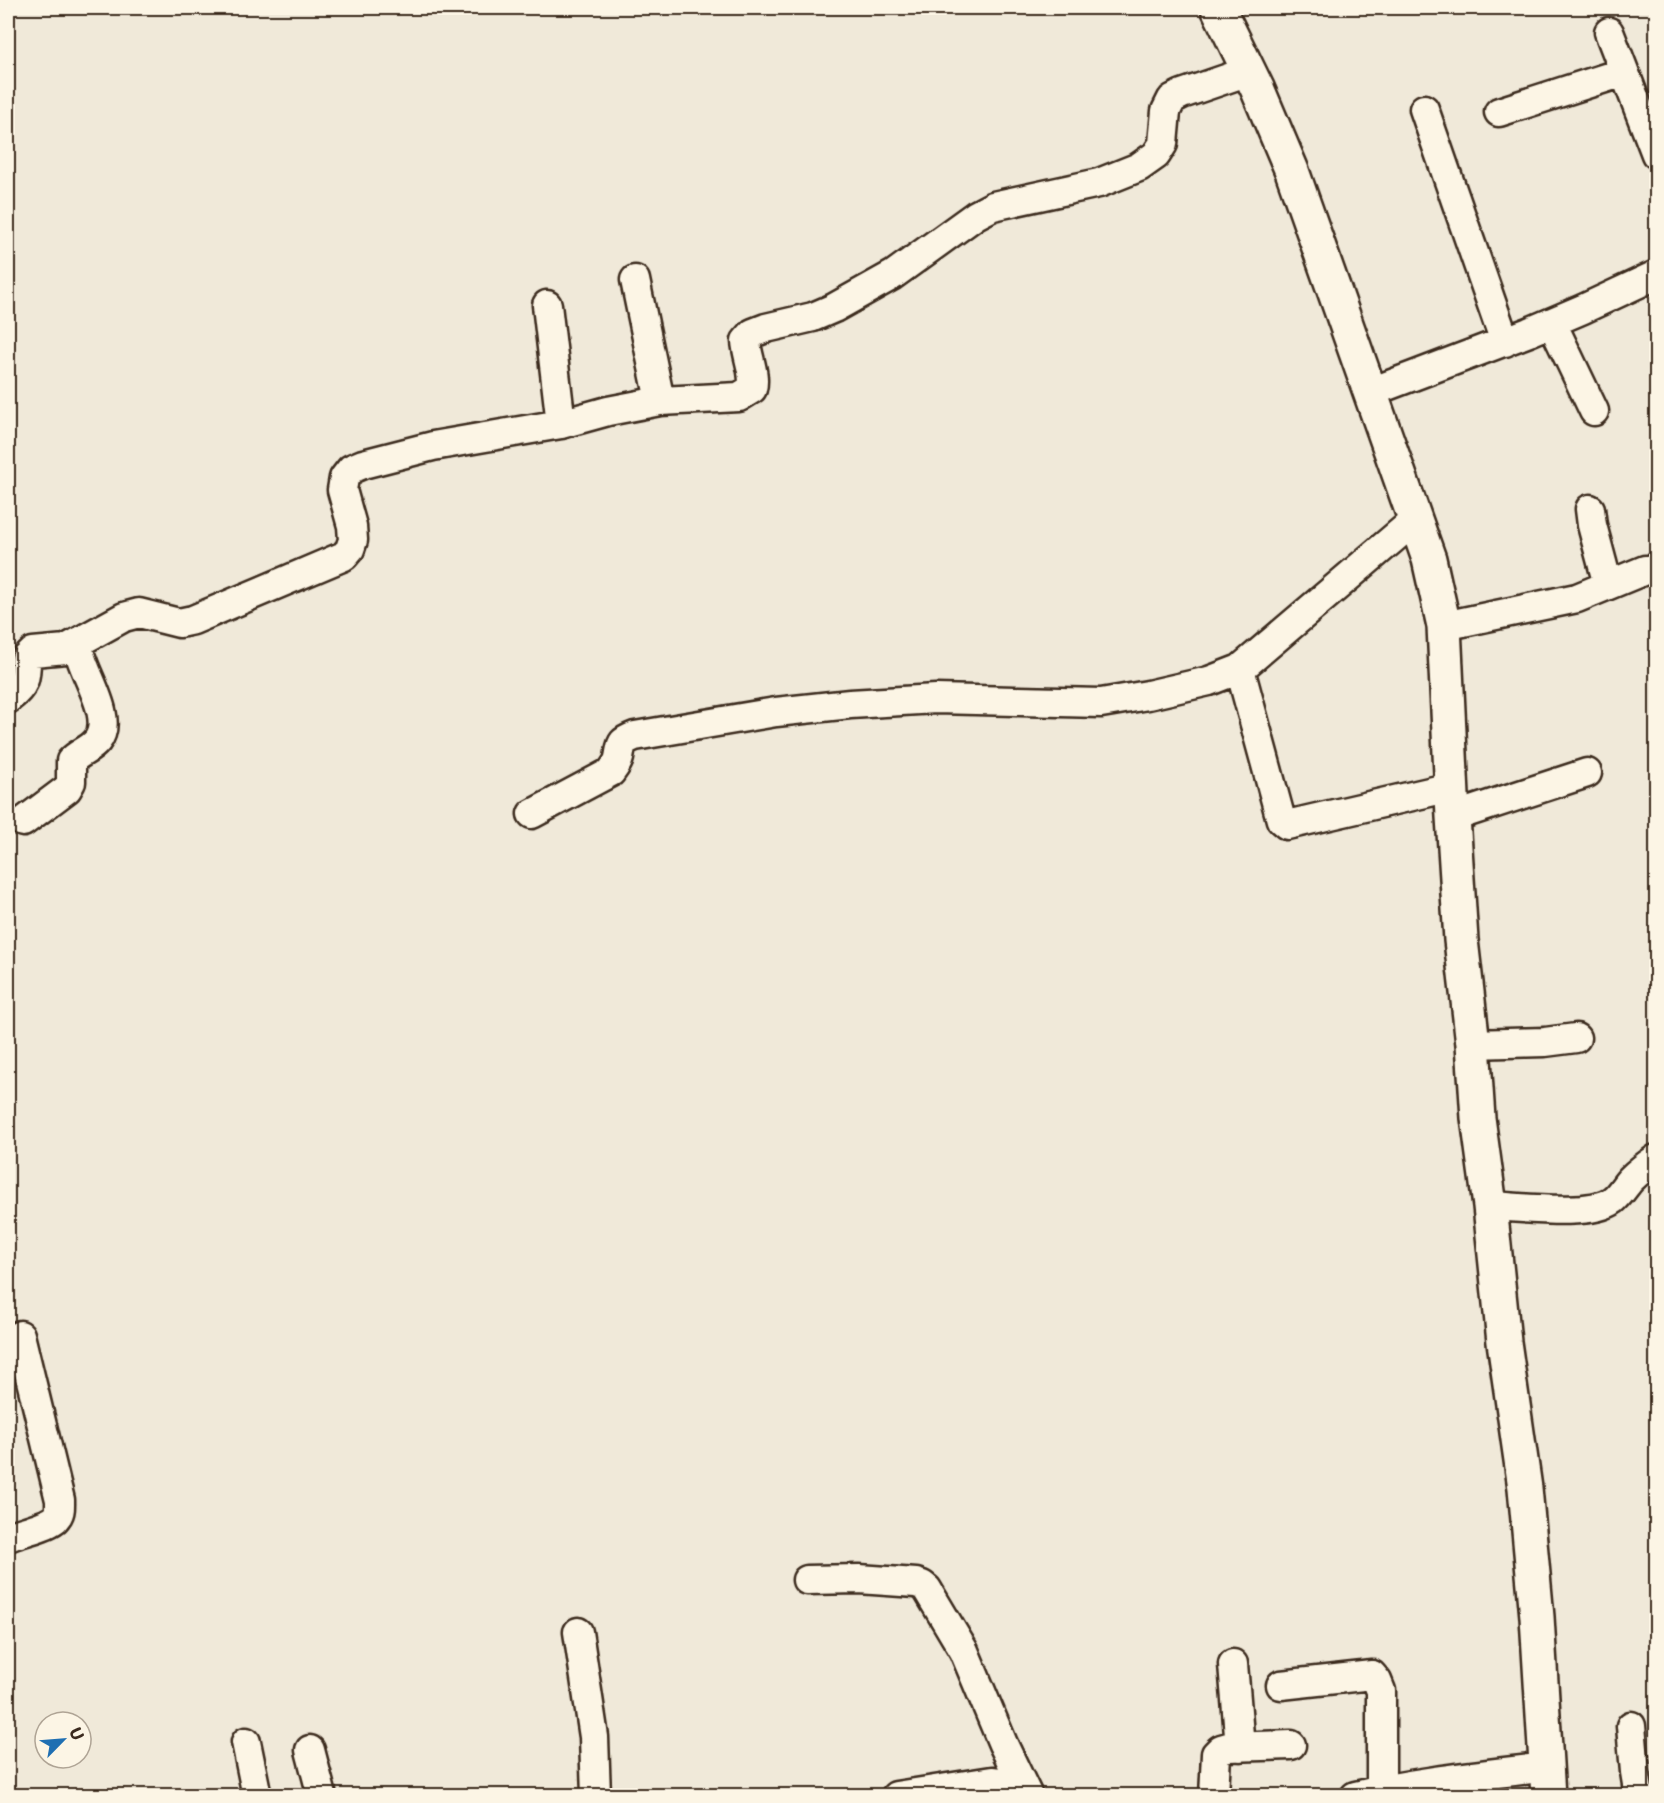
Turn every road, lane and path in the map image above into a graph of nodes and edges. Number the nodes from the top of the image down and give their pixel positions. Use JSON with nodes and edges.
{"nodes":[{"id":1,"x":1218,"y":8,"type":"edge"},
{"id":2,"x":1609,"y":32,"type":"dead end"},
{"id":3,"x":1249,"y":71,"type":"junction"},
{"id":4,"x":1624,"y":72,"type":"junction"},
{"id":5,"x":1424,"y":109,"type":"dead end"},
{"id":6,"x":1648,"y":111,"type":"edge"},
{"id":7,"x":1499,"y":112,"type":"dead end"},
{"id":8,"x":1656,"y":154,"type":"edge"},
{"id":9,"x":1656,"y":275,"type":"edge"},
{"id":10,"x":635,"y":280,"type":"dead end"},
{"id":11,"x":547,"y":305,"type":"dead end"},
{"id":12,"x":1551,"y":322,"type":"junction"},
{"id":13,"x":1505,"y":342,"type":"junction"},
{"id":14,"x":1371,"y":392,"type":"junction"},
{"id":15,"x":660,"y":401,"type":"junction"},
{"id":16,"x":1594,"y":411,"type":"dead end"},
{"id":17,"x":561,"y":424,"type":"junction"},
{"id":18,"x":1590,"y":509,"type":"dead end"},
{"id":19,"x":1415,"y":520,"type":"junction"},
{"id":20,"x":1656,"y":570,"type":"edge"},
{"id":21,"x":1608,"y":585,"type":"junction"},
{"id":22,"x":1444,"y":626,"type":"junction"},
{"id":23,"x":78,"y":642,"type":"junction"},
{"id":24,"x":1240,"y":669,"type":"junction"},
{"id":25,"x":8,"y":699,"type":"edge"},
{"id":26,"x":1587,"y":773,"type":"dead end"},
{"id":27,"x":1452,"y":802,"type":"junction"},
{"id":28,"x":532,"y":814,"type":"dead end"},
{"id":29,"x":23,"y":822,"type":"dead end"},
{"id":30,"x":1576,"y":1038,"type":"dead end"},
{"id":31,"x":1473,"y":1044,"type":"junction"},
{"id":32,"x":1656,"y":1159,"type":"edge"},
{"id":33,"x":1490,"y":1206,"type":"junction"},
{"id":34,"x":20,"y":1335,"type":"dead end"},
{"id":35,"x":8,"y":1537,"type":"edge"},
{"id":36,"x":807,"y":1580,"type":"dead end"},
{"id":37,"x":578,"y":1632,"type":"dead end"},
{"id":38,"x":1233,"y":1664,"type":"dead end"},
{"id":39,"x":1281,"y":1684,"type":"dead end"},
{"id":40,"x":1632,"y":1726,"type":"dead end"},
{"id":41,"x":246,"y":1742,"type":"dead end"},
{"id":42,"x":1291,"y":1745,"type":"dead end"},
{"id":43,"x":1240,"y":1747,"type":"junction"},
{"id":44,"x":310,"y":1750,"type":"dead end"},
{"id":45,"x":1644,"y":1780,"type":"edge"},
{"id":46,"x":1547,"y":1781,"type":"edge"},
{"id":47,"x":1368,"y":1792,"type":"edge"},
{"id":48,"x":257,"y":1796,"type":"edge"},
{"id":49,"x":322,"y":1796,"type":"edge"},
{"id":50,"x":596,"y":1796,"type":"edge"},
{"id":51,"x":896,"y":1796,"type":"edge"},
{"id":52,"x":1027,"y":1796,"type":"edge"},
{"id":53,"x":1214,"y":1796,"type":"edge"}],
"edges":[{"from":1,"to":3,"type":"main road"},
{"from":2,"to":4,"type":"street"},
{"from":3,"to":14,"type":"main road"},
{"from":3,"to":15,"type":"street"},
{"from":4,"to":6,"type":"street"},
{"from":4,"to":7,"type":"street"},
{"from":5,"to":13,"type":"street"},
{"from":6,"to":8,"type":"street"},
{"from":9,"to":12,"type":"street"},
{"from":10,"to":15,"type":"street"},
{"from":11,"to":17,"type":"street"},
{"from":12,"to":13,"type":"street"},
{"from":12,"to":16,"type":"street"},
{"from":13,"to":14,"type":"street"},
{"from":14,"to":19,"type":"main road"},
{"from":15,"to":17,"type":"street"},
{"from":17,"to":23,"type":"street"},
{"from":18,"to":21,"type":"street"},
{"from":19,"to":22,"type":"main road"},
{"from":19,"to":24,"type":"street"},
{"from":20,"to":21,"type":"street"},
{"from":21,"to":22,"type":"street"},
{"from":22,"to":27,"type":"main road"},
{"from":23,"to":25,"type":"street"},
{"from":23,"to":29,"type":"street"},
{"from":24,"to":27,"type":"street"},
{"from":24,"to":28,"type":"street"},
{"from":26,"to":27,"type":"street"},
{"from":27,"to":31,"type":"main road"},
{"from":30,"to":31,"type":"street"},
{"from":31,"to":33,"type":"main road"},
{"from":32,"to":33,"type":"street"},
{"from":33,"to":46,"type":"main road"},
{"from":34,"to":35,"type":"street"},
{"from":36,"to":52,"type":"street"},
{"from":37,"to":50,"type":"street"},
{"from":38,"to":43,"type":"street"},
{"from":39,"to":47,"type":"street"},
{"from":40,"to":45,"type":"street"},
{"from":41,"to":48,"type":"street"},
{"from":42,"to":43,"type":"street"},
{"from":43,"to":53,"type":"street"},
{"from":44,"to":49,"type":"street"},
{"from":46,"to":47,"type":"street"},
{"from":51,"to":52,"type":"street"}]}
